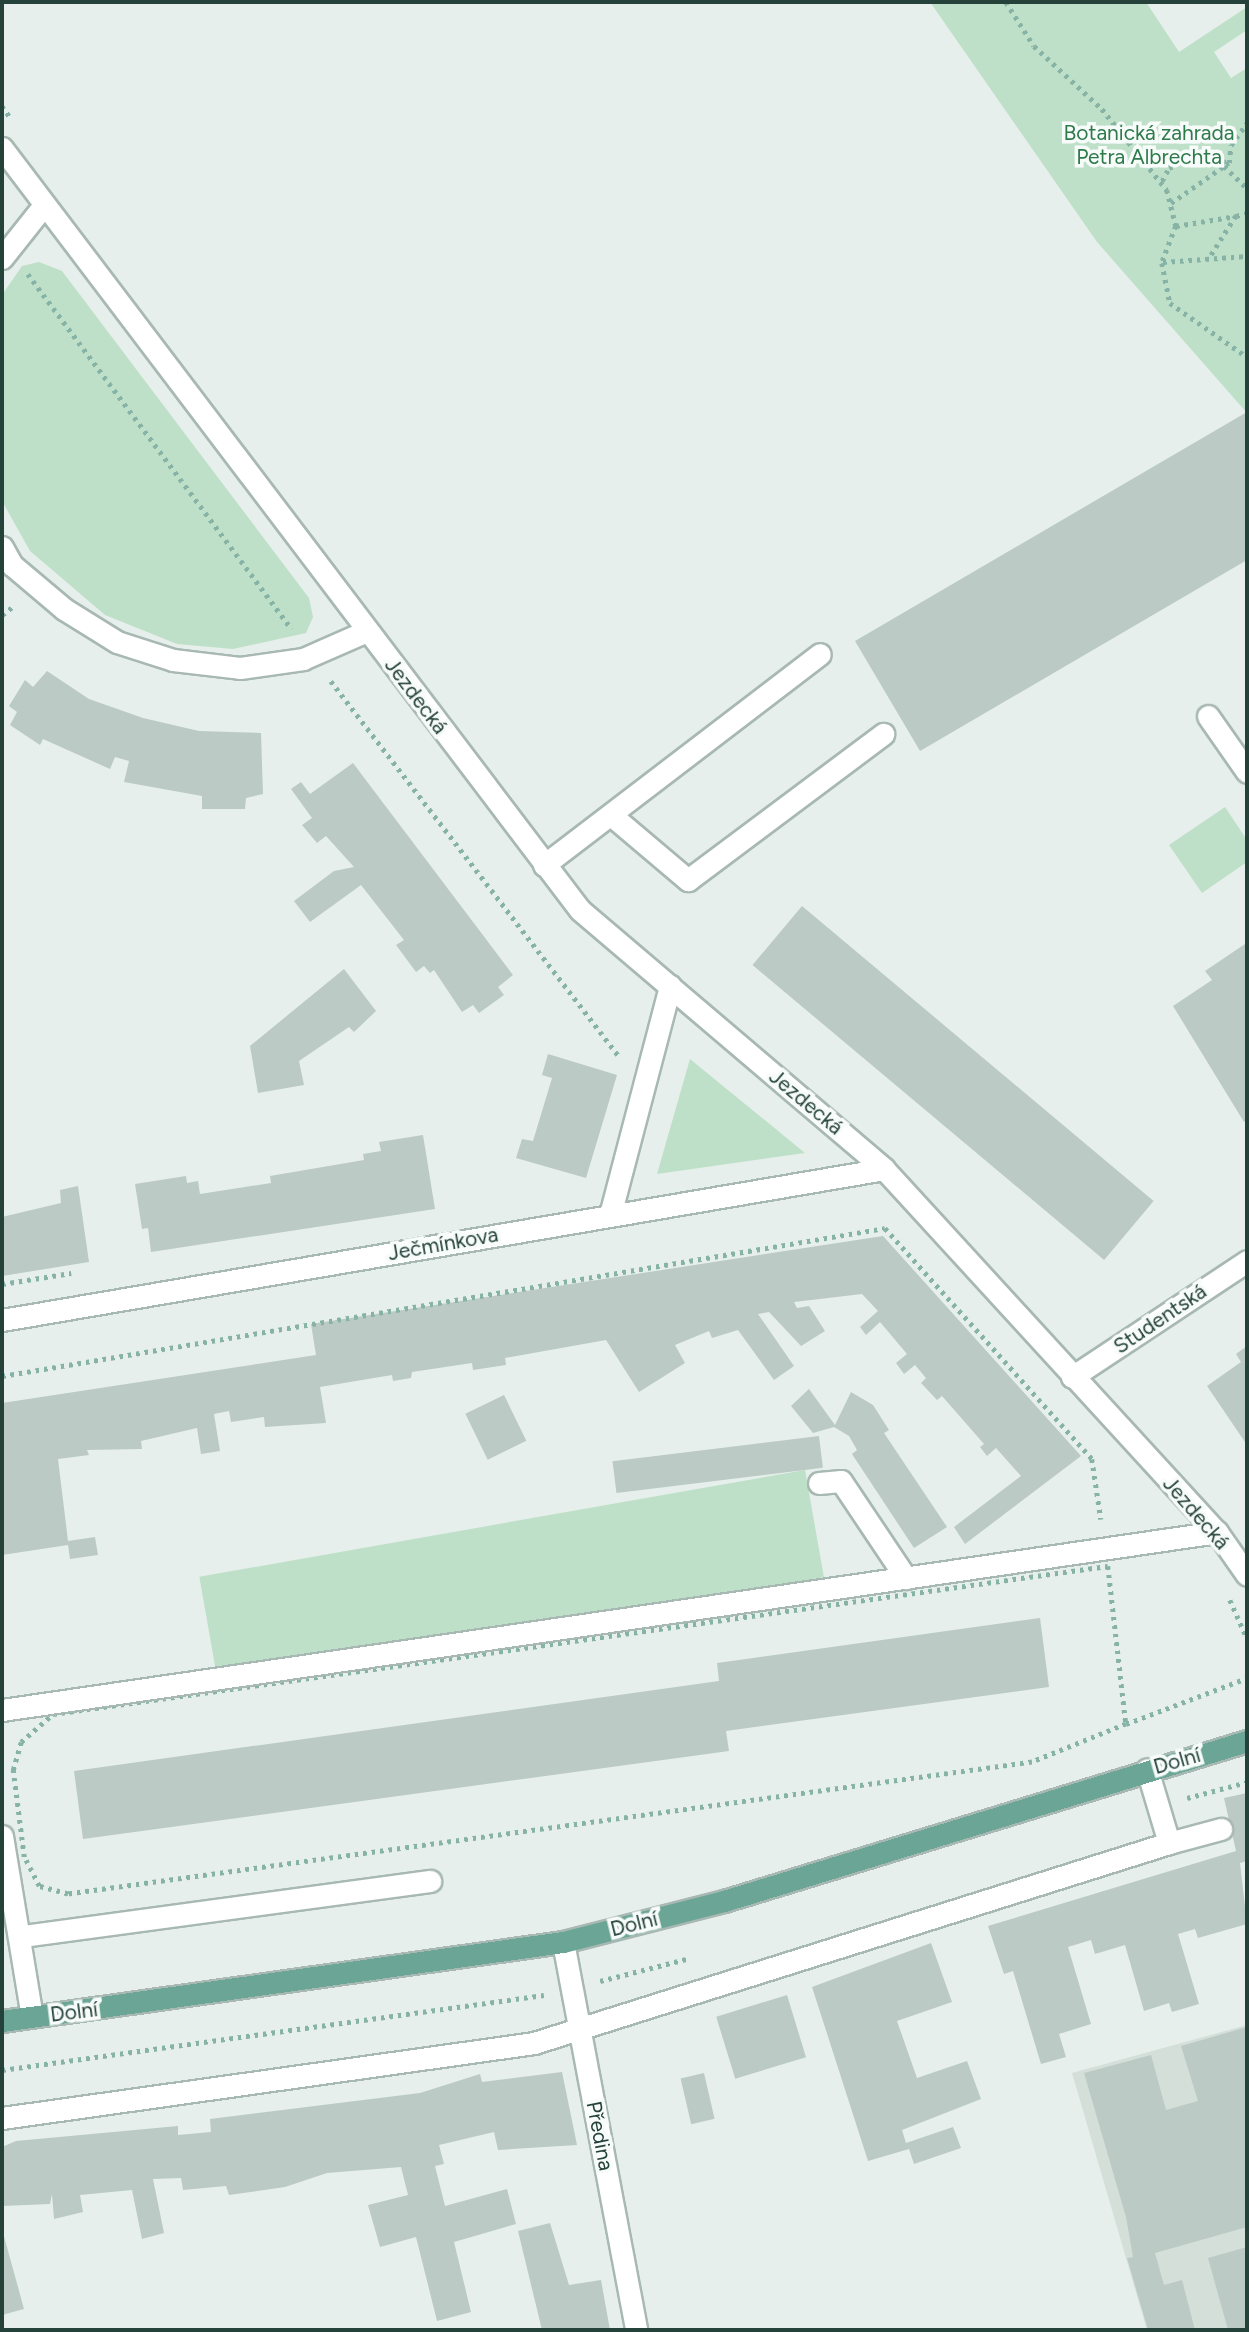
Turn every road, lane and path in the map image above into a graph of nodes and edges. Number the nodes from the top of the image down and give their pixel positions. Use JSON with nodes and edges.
{"nodes":[{"id":1,"x":1006,"y":2,"type":"edge"},
{"id":2,"x":1247,"y":123,"type":"edge"},
{"id":3,"x":2,"y":148,"type":"edge"},
{"id":4,"x":1226,"y":165,"type":"junction"},
{"id":5,"x":1162,"y":181,"type":"junction"},
{"id":6,"x":1247,"y":188,"type":"edge"},
{"id":7,"x":1171,"y":203,"type":"junction"},
{"id":8,"x":44,"y":205,"type":"junction"},
{"id":9,"x":1247,"y":213,"type":"edge"},
{"id":10,"x":1236,"y":215,"type":"junction"},
{"id":11,"x":1175,"y":226,"type":"junction"},
{"id":12,"x":5,"y":253,"type":"edge"},
{"id":13,"x":1247,"y":256,"type":"edge"},
{"id":14,"x":1210,"y":257,"type":"junction"},
{"id":15,"x":1163,"y":262,"type":"junction"},
{"id":16,"x":1247,"y":357,"type":"edge"},
{"id":17,"x":5,"y":562,"type":"edge"},
{"id":18,"x":26,"y":610,"type":"dead end"},
{"id":19,"x":2,"y":615,"type":"edge"},
{"id":20,"x":367,"y":631,"type":"junction"},
{"id":21,"x":820,"y":654,"type":"dead end"},
{"id":22,"x":311,"y":655,"type":"junction"},
{"id":23,"x":319,"y":680,"type":"dead end"},
{"id":24,"x":1208,"y":716,"type":"dead end"},
{"id":25,"x":883,"y":734,"type":"dead end"},
{"id":26,"x":1247,"y":772,"type":"edge"},
{"id":27,"x":611,"y":815,"type":"junction"},
{"id":28,"x":544,"y":866,"type":"junction"},
{"id":29,"x":670,"y":986,"type":"junction"},
{"id":30,"x":625,"y":1065,"type":"dead end"},
{"id":31,"x":884,"y":1170,"type":"junction"},
{"id":32,"x":610,"y":1215,"type":"junction"},
{"id":33,"x":1247,"y":1261,"type":"edge"},
{"id":34,"x":78,"y":1272,"type":"dead end"},
{"id":35,"x":2,"y":1284,"type":"edge"},
{"id":36,"x":2,"y":1320,"type":"edge"},
{"id":37,"x":2,"y":1376,"type":"edge"},
{"id":38,"x":1072,"y":1377,"type":"junction"},
{"id":39,"x":819,"y":1483,"type":"dead end"},
{"id":40,"x":1217,"y":1532,"type":"junction"},
{"id":41,"x":1106,"y":1557,"type":"junction"},
{"id":42,"x":1121,"y":1565,"type":"dead end"},
{"id":43,"x":1247,"y":1575,"type":"edge"},
{"id":44,"x":906,"y":1578,"type":"junction"},
{"id":45,"x":1223,"y":1586,"type":"dead end"},
{"id":46,"x":1247,"y":1638,"type":"edge"},
{"id":47,"x":1247,"y":1678,"type":"edge"},
{"id":48,"x":2,"y":1710,"type":"edge"},
{"id":49,"x":1126,"y":1724,"type":"junction"},
{"id":50,"x":1247,"y":1741,"type":"edge"},
{"id":51,"x":1147,"y":1769,"type":"junction"},
{"id":52,"x":1247,"y":1782,"type":"edge"},
{"id":53,"x":1169,"y":1806,"type":"junction"},
{"id":54,"x":1221,"y":1829,"type":"dead end"},
{"id":55,"x":2,"y":1836,"type":"edge"},
{"id":56,"x":1169,"y":1843,"type":"junction"},
{"id":57,"x":430,"y":1881,"type":"dead end"},
{"id":58,"x":23,"y":1936,"type":"junction"},
{"id":59,"x":563,"y":1942,"type":"junction"},
{"id":60,"x":628,"y":1974,"type":"dead end"},
{"id":61,"x":595,"y":1982,"type":"dead end"},
{"id":62,"x":549,"y":1994,"type":"dead end"},
{"id":63,"x":32,"y":2017,"type":"junction"},
{"id":64,"x":2,"y":2021,"type":"edge"},
{"id":65,"x":581,"y":2027,"type":"junction"},
{"id":66,"x":2,"y":2070,"type":"edge"},
{"id":67,"x":2,"y":2118,"type":"edge"},
{"id":68,"x":636,"y":2330,"type":"edge"}],
"edges":[{"from":1,"to":5,"type":"path"},
{"from":2,"to":4,"type":"path"},
{"from":3,"to":8,"type":"street","name":"Jezdecká"},
{"from":4,"to":5,"type":"path"},
{"from":4,"to":6,"type":"path"},
{"from":4,"to":7,"type":"path"},
{"from":5,"to":7,"type":"path"},
{"from":7,"to":11,"type":"path"},
{"from":8,"to":12,"type":"street"},
{"from":8,"to":20,"type":"street","name":"Jezdecká"},
{"from":9,"to":10,"type":"path"},
{"from":10,"to":11,"type":"path"},
{"from":10,"to":14,"type":"path"},
{"from":11,"to":15,"type":"path"},
{"from":12,"to":22,"type":"path"},
{"from":13,"to":14,"type":"path"},
{"from":14,"to":15,"type":"path"},
{"from":15,"to":16,"type":"path"},
{"from":17,"to":22,"type":"street"},
{"from":18,"to":19,"type":"path"},
{"from":20,"to":22,"type":"street"},
{"from":20,"to":28,"type":"street","name":"Jezdecká"},
{"from":21,"to":27,"type":"street"},
{"from":23,"to":30,"type":"path"},
{"from":24,"to":26,"type":"street"},
{"from":25,"to":27,"type":"street"},
{"from":27,"to":28,"type":"street"},
{"from":28,"to":29,"type":"street","name":"Jezdecká"},
{"from":29,"to":31,"type":"street","name":"Jezdecká"},
{"from":29,"to":32,"type":"street"},
{"from":31,"to":32,"type":"street","name":"Ječmínkova"},
{"from":31,"to":38,"type":"street","name":"Jezdecká"},
{"from":32,"to":36,"type":"street","name":"Ječmínkova"},
{"from":33,"to":38,"type":"street","name":"Studentská"},
{"from":34,"to":35,"type":"path"},
{"from":37,"to":41,"type":"path"},
{"from":38,"to":40,"type":"street","name":"Jezdecká"},
{"from":39,"to":44,"type":"street"},
{"from":40,"to":41,"type":"street"},
{"from":40,"to":43,"type":"street","name":"Jezdecká"},
{"from":41,"to":42,"type":"path"},
{"from":41,"to":44,"type":"street"},
{"from":41,"to":49,"type":"path"},
{"from":41,"to":49,"type":"path"},
{"from":44,"to":48,"type":"street"},
{"from":45,"to":46,"type":"path"},
{"from":47,"to":49,"type":"path"},
{"from":50,"to":51,"type":"main road","name":"Dolní"},
{"from":51,"to":53,"type":"street"},
{"from":51,"to":59,"type":"main road","name":"Dolní"},
{"from":52,"to":53,"type":"path"},
{"from":53,"to":56,"type":"street"},
{"from":54,"to":56,"type":"street"},
{"from":55,"to":58,"type":"street"},
{"from":56,"to":65,"type":"street"},
{"from":57,"to":58,"type":"street"},
{"from":58,"to":63,"type":"street"},
{"from":59,"to":63,"type":"main road","name":"Dolní"},
{"from":59,"to":65,"type":"street","name":"Předina"},
{"from":60,"to":61,"type":"path"},
{"from":62,"to":66,"type":"path"},
{"from":63,"to":64,"type":"main road","name":"Dolní"},
{"from":65,"to":67,"type":"street"},
{"from":65,"to":68,"type":"street","name":"Předina"}]}
